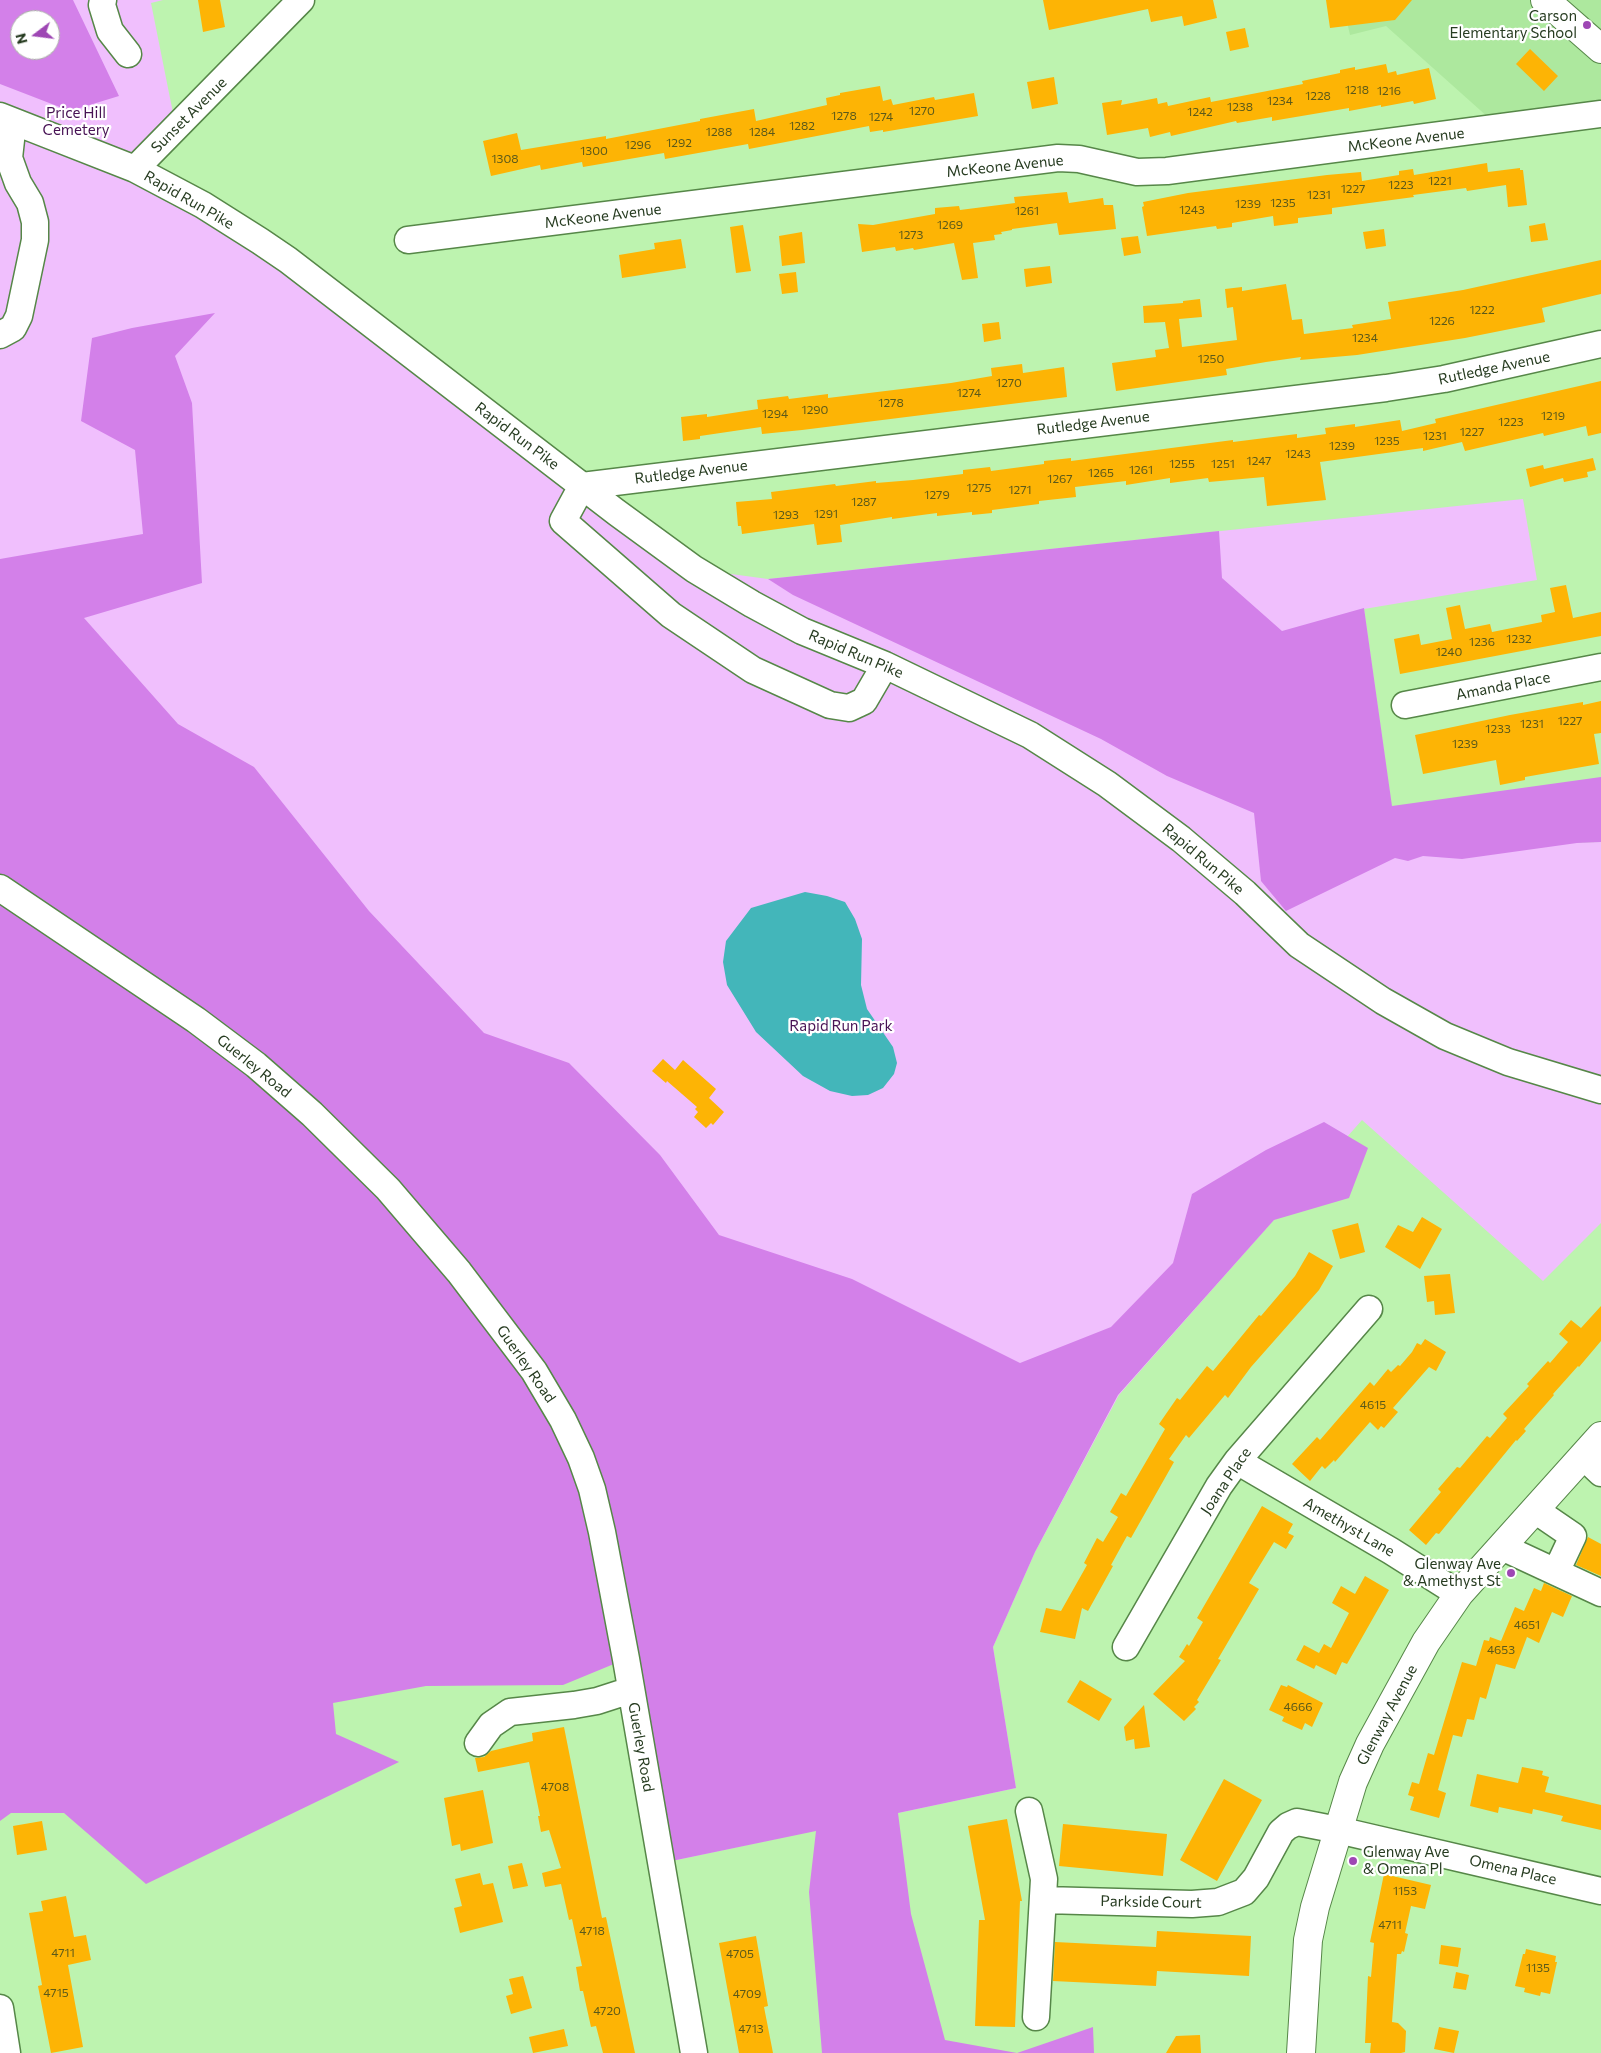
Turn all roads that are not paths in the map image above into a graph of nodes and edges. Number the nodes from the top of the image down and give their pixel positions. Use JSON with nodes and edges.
{"nodes":[{"id":1,"x":103,"y":0,"type":"edge"},
{"id":2,"x":301,"y":0,"type":"edge"},
{"id":3,"x":1545,"y":0,"type":"edge"},
{"id":4,"x":1601,"y":50,"type":"edge"},
{"id":5,"x":128,"y":54,"type":"dead end"},
{"id":6,"x":1601,"y":114,"type":"edge"},
{"id":7,"x":7,"y":119,"type":"edge"},
{"id":8,"x":135,"y":169,"type":"junction"},
{"id":9,"x":408,"y":240,"type":"dead end"},
{"id":10,"x":0,"y":335,"type":"edge"},
{"id":11,"x":1601,"y":344,"type":"edge"},
{"id":12,"x":582,"y":486,"type":"junction"},
{"id":13,"x":885,"y":665,"type":"junction"},
{"id":14,"x":1601,"y":667,"type":"edge"},
{"id":15,"x":1405,"y":705,"type":"dead end"},
{"id":16,"x":0,"y":888,"type":"edge"},
{"id":17,"x":1601,"y":1090,"type":"edge"},
{"id":18,"x":1368,"y":1309,"type":"dead end"},
{"id":19,"x":1601,"y":1436,"type":"edge"},
{"id":20,"x":1237,"y":1461,"type":"junction"},
{"id":21,"x":1592,"y":1464,"type":"edge"},
{"id":22,"x":1536,"y":1510,"type":"junction"},
{"id":23,"x":1502,"y":1547,"type":"junction"},
{"id":24,"x":1556,"y":1572,"type":"junction"},
{"id":25,"x":1459,"y":1594,"type":"junction"},
{"id":26,"x":1601,"y":1594,"type":"edge"},
{"id":27,"x":1126,"y":1647,"type":"dead end"},
{"id":28,"x":631,"y":1690,"type":"junction"},
{"id":29,"x":478,"y":1743,"type":"dead end"},
{"id":30,"x":1029,"y":1811,"type":"dead end"},
{"id":31,"x":1338,"y":1830,"type":"junction"},
{"id":32,"x":1601,"y":1891,"type":"edge"},
{"id":33,"x":1044,"y":1900,"type":"junction"},
{"id":34,"x":0,"y":2008,"type":"edge"},
{"id":35,"x":1036,"y":2018,"type":"dead end"},
{"id":36,"x":7,"y":2053,"type":"edge"},
{"id":37,"x":694,"y":2053,"type":"edge"},
{"id":38,"x":1301,"y":2053,"type":"edge"}],
"edges":[{"from":1,"to":5,"type":"street"},
{"from":2,"to":8,"type":"street","name":"Sunset Avenue"},
{"from":3,"to":4,"type":"main road"},
{"from":6,"to":9,"type":"street","name":"McKeone Avenue"},
{"from":7,"to":8,"type":"street"},
{"from":7,"to":10,"type":"street"},
{"from":8,"to":12,"type":"street","name":"Rapid Run Pike"},
{"from":11,"to":12,"type":"street","name":"Rutledge Avenue"},
{"from":12,"to":13,"type":"street","name":"Rapid Run Pike"},
{"from":12,"to":13,"type":"street"},
{"from":13,"to":17,"type":"street","name":"Rapid Run Pike"},
{"from":14,"to":15,"type":"street","name":"Amanda Place"},
{"from":16,"to":28,"type":"street","name":"Guerley Road"},
{"from":18,"to":20,"type":"street","name":"Joana Place"},
{"from":19,"to":21,"type":"main road","name":"Glenway Avenue"},
{"from":20,"to":25,"type":"street","name":"Amethyst Lane"},
{"from":20,"to":27,"type":"street","name":"Joana Place"},
{"from":21,"to":22,"type":"main road","name":"Glenway Avenue"},
{"from":22,"to":23,"type":"main road","name":"Glenway Avenue"},
{"from":22,"to":24,"type":"street"},
{"from":23,"to":24,"type":"street"},
{"from":23,"to":25,"type":"main road","name":"Glenway Avenue"},
{"from":24,"to":26,"type":"street"},
{"from":25,"to":31,"type":"main road","name":"Glenway Avenue"},
{"from":28,"to":29,"type":"street"},
{"from":28,"to":37,"type":"street","name":"Guerley Road"},
{"from":30,"to":33,"type":"street"},
{"from":31,"to":32,"type":"street","name":"Omena Place"},
{"from":31,"to":33,"type":"street","name":"Parkside Court"},
{"from":31,"to":38,"type":"main road","name":"Glenway Avenue"},
{"from":33,"to":35,"type":"street"},
{"from":34,"to":36,"type":"street"}]}
